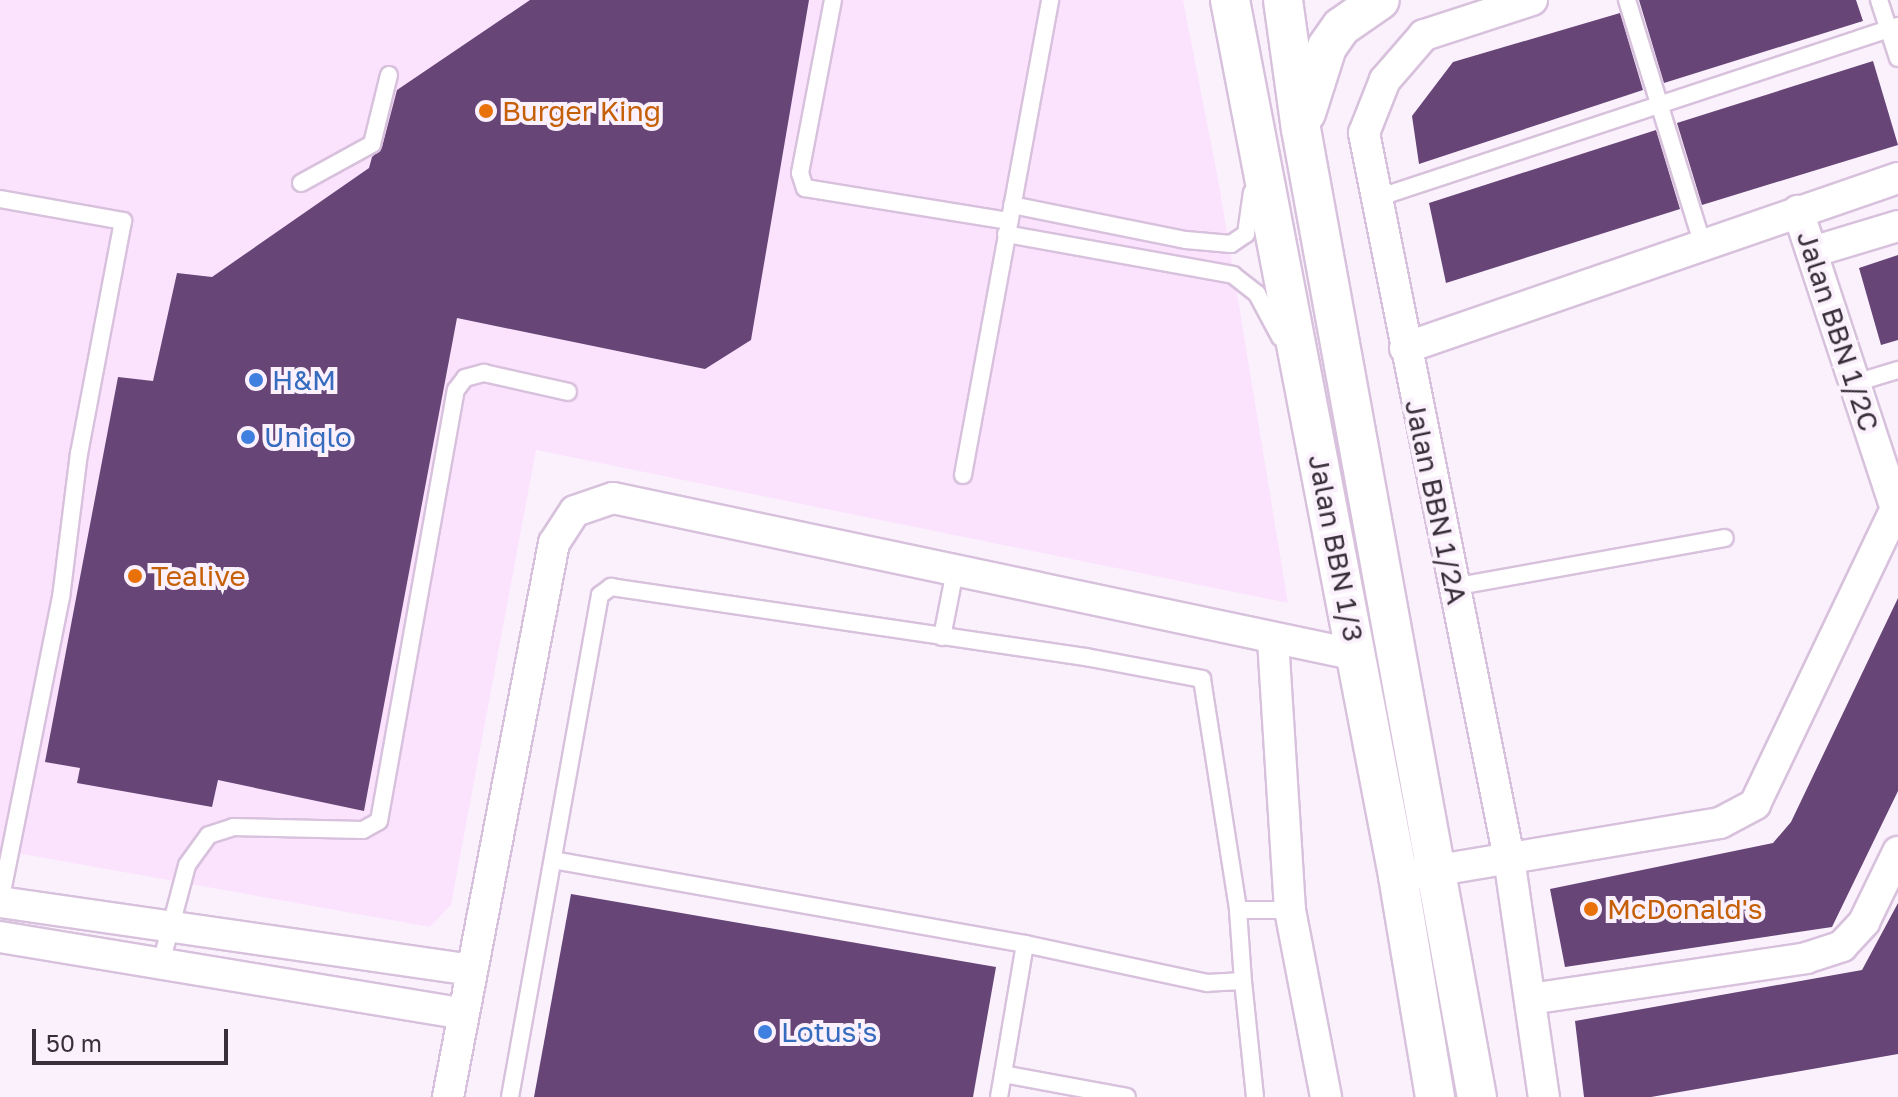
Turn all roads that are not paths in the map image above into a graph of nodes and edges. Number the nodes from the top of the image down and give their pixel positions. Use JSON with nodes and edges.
{"nodes":[{"id":1,"x":833,"y":0,"type":"edge"},
{"id":2,"x":1050,"y":0,"type":"edge"},
{"id":3,"x":1230,"y":0,"type":"edge"},
{"id":4,"x":1354,"y":0,"type":"edge"},
{"id":5,"x":1380,"y":0,"type":"edge"},
{"id":6,"x":1532,"y":0,"type":"edge"},
{"id":7,"x":1627,"y":0,"type":"edge"},
{"id":8,"x":1879,"y":0,"type":"edge"},
{"id":9,"x":1285,"y":10,"type":"edge"},
{"id":10,"x":1893,"y":28,"type":"edge"},
{"id":11,"x":1236,"y":38,"type":"junction"},
{"id":12,"x":1898,"y":58,"type":"edge"},
{"id":13,"x":389,"y":75,"type":"dead end"},
{"id":14,"x":1659,"y":102,"type":"junction"},
{"id":15,"x":1252,"y":123,"type":"junction"},
{"id":16,"x":1301,"y":129,"type":"junction"},
{"id":17,"x":1898,"y":178,"type":"edge"},
{"id":18,"x":301,"y":183,"type":"dead end"},
{"id":19,"x":1377,"y":198,"type":"junction"},
{"id":20,"x":0,"y":199,"type":"edge"},
{"id":21,"x":1798,"y":211,"type":"junction"},
{"id":22,"x":1009,"y":220,"type":"junction"},
{"id":23,"x":1898,"y":226,"type":"edge"},
{"id":24,"x":1703,"y":246,"type":"junction"},
{"id":25,"x":1812,"y":252,"type":"junction"},
{"id":26,"x":1405,"y":348,"type":"junction"},
{"id":27,"x":1898,"y":370,"type":"edge"},
{"id":28,"x":1855,"y":383,"type":"junction"},
{"id":29,"x":1305,"y":389,"type":"junction"},
{"id":30,"x":568,"y":392,"type":"dead end"},
{"id":31,"x":963,"y":475,"type":"dead end"},
{"id":32,"x":1377,"y":527,"type":"junction"},
{"id":33,"x":1725,"y":538,"type":"dead end"},
{"id":34,"x":955,"y":571,"type":"junction"},
{"id":35,"x":1453,"y":587,"type":"junction"},
{"id":36,"x":942,"y":637,"type":"junction"},
{"id":37,"x":1273,"y":640,"type":"junction"},
{"id":38,"x":1357,"y":655,"type":"junction"},
{"id":39,"x":1898,"y":852,"type":"edge"},
{"id":40,"x":1509,"y":858,"type":"junction"},
{"id":41,"x":554,"y":860,"type":"junction"},
{"id":42,"x":1439,"y":869,"type":"junction"},
{"id":43,"x":1398,"y":876,"type":"junction"},
{"id":44,"x":0,"y":902,"type":"edge"},
{"id":45,"x":1238,"y":910,"type":"junction"},
{"id":46,"x":1290,"y":910,"type":"junction"},
{"id":47,"x":171,"y":926,"type":"junction"},
{"id":48,"x":0,"y":937,"type":"edge"},
{"id":49,"x":1025,"y":944,"type":"junction"},
{"id":50,"x":161,"y":963,"type":"junction"},
{"id":51,"x":471,"y":970,"type":"junction"},
{"id":52,"x":1243,"y":981,"type":"junction"},
{"id":53,"x":1530,"y":999,"type":"junction"},
{"id":54,"x":463,"y":1014,"type":"junction"},
{"id":55,"x":1003,"y":1074,"type":"junction"},
{"id":56,"x":1546,"y":1093,"type":"edge"},
{"id":57,"x":448,"y":1097,"type":"edge"},
{"id":58,"x":510,"y":1097,"type":"edge"},
{"id":59,"x":999,"y":1097,"type":"edge"},
{"id":60,"x":1127,"y":1097,"type":"edge"},
{"id":61,"x":1255,"y":1097,"type":"edge"},
{"id":62,"x":1326,"y":1097,"type":"edge"},
{"id":63,"x":1435,"y":1097,"type":"edge"},
{"id":64,"x":1477,"y":1097,"type":"edge"}],
"edges":[{"from":1,"to":22,"type":"lane"},
{"from":2,"to":22,"type":"lane"},
{"from":3,"to":11,"type":"street","name":"Jalan BBN 1/3"},
{"from":4,"to":9,"type":"street"},
{"from":5,"to":16,"type":"street"},
{"from":6,"to":19,"type":"street","name":"Jalan BBN 1/2A"},
{"from":7,"to":14,"type":"lane"},
{"from":8,"to":10,"type":"lane"},
{"from":9,"to":11,"type":"street"},
{"from":9,"to":16,"type":"street","name":"Jalan BBN 1/3"},
{"from":10,"to":12,"type":"lane"},
{"from":10,"to":14,"type":"lane"},
{"from":11,"to":15,"type":"street","name":"Jalan BBN 1/3"},
{"from":13,"to":18,"type":"lane"},
{"from":14,"to":19,"type":"lane"},
{"from":14,"to":24,"type":"lane"},
{"from":15,"to":22,"type":"lane"},
{"from":15,"to":29,"type":"street","name":"Jalan BBN 1/3"},
{"from":16,"to":32,"type":"street","name":"Jalan BBN 1/3"},
{"from":17,"to":21,"type":"street"},
{"from":19,"to":26,"type":"street","name":"Jalan BBN 1/2A"},
{"from":20,"to":44,"type":"lane"},
{"from":21,"to":24,"type":"street","name":"Jalan BBN 1/2C"},
{"from":21,"to":25,"type":"street","name":"Jalan BBN 1/2C"},
{"from":22,"to":29,"type":"lane"},
{"from":22,"to":31,"type":"lane"},
{"from":23,"to":25,"type":"street"},
{"from":24,"to":26,"type":"street","name":"Jalan BBN 1/2C"},
{"from":25,"to":28,"type":"street","name":"Jalan BBN 1/2C"},
{"from":26,"to":35,"type":"street","name":"Jalan BBN 1/2A"},
{"from":27,"to":28,"type":"lane"},
{"from":28,"to":40,"type":"street","name":"Jalan BBN 1/2C"},
{"from":29,"to":38,"type":"street","name":"Jalan BBN 1/3"},
{"from":30,"to":47,"type":"lane"},
{"from":32,"to":38,"type":"street"},
{"from":32,"to":42,"type":"street","name":"Jalan BBN 1/3"},
{"from":33,"to":35,"type":"lane"},
{"from":34,"to":36,"type":"lane"},
{"from":34,"to":37,"type":"street"},
{"from":34,"to":51,"type":"street"},
{"from":35,"to":40,"type":"street","name":"Jalan BBN 1/2A"},
{"from":36,"to":41,"type":"lane"},
{"from":36,"to":45,"type":"lane"},
{"from":37,"to":38,"type":"street"},
{"from":37,"to":46,"type":"street"},
{"from":38,"to":43,"type":"street","name":"Jalan BBN 1/3"},
{"from":39,"to":53,"type":"street"},
{"from":40,"to":42,"type":"street","name":"Jalan BBN 1/2C"},
{"from":40,"to":53,"type":"street","name":"Jalan BBN 1/2A"},
{"from":41,"to":49,"type":"lane"},
{"from":41,"to":58,"type":"lane"},
{"from":42,"to":43,"type":"street","name":"Jalan BBN 1/2C"},
{"from":42,"to":64,"type":"street","name":"Jalan BBN 1/3"},
{"from":43,"to":63,"type":"street","name":"Jalan BBN 1/3"},
{"from":44,"to":47,"type":"street"},
{"from":45,"to":46,"type":"lane"},
{"from":45,"to":52,"type":"lane"},
{"from":46,"to":62,"type":"street"},
{"from":47,"to":50,"type":"lane"},
{"from":47,"to":51,"type":"street"},
{"from":48,"to":50,"type":"street"},
{"from":49,"to":52,"type":"lane"},
{"from":49,"to":55,"type":"lane"},
{"from":50,"to":54,"type":"street"},
{"from":51,"to":54,"type":"street"},
{"from":52,"to":61,"type":"lane"},
{"from":53,"to":56,"type":"street","name":"Jalan BBN 1/2A"},
{"from":54,"to":57,"type":"street"},
{"from":55,"to":59,"type":"lane"},
{"from":55,"to":60,"type":"lane"}]}
